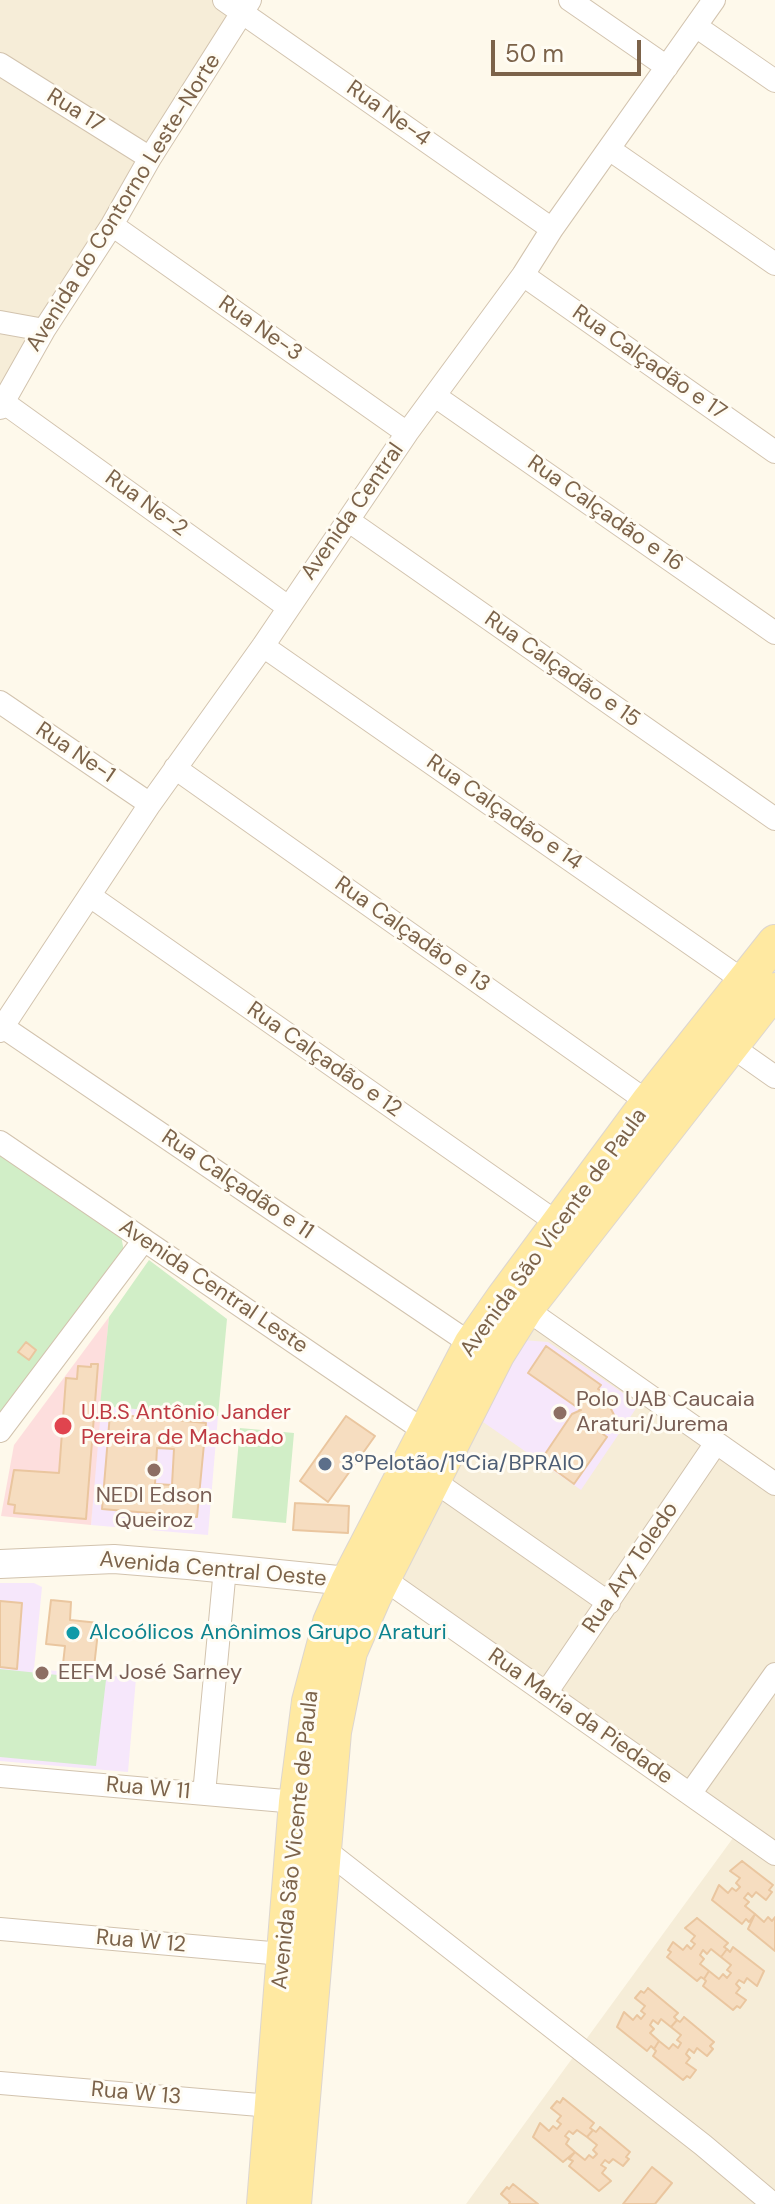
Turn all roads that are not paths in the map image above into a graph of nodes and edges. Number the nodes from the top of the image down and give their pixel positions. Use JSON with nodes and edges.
{"nodes":[{"id":1,"x":570,"y":0,"type":"edge"},
{"id":2,"x":714,"y":0,"type":"edge"},
{"id":3,"x":239,"y":4,"type":"edge"},
{"id":4,"x":697,"y":27,"type":"junction"},
{"id":5,"x":0,"y":64,"type":"edge"},
{"id":6,"x":667,"y":67,"type":"junction"},
{"id":7,"x":775,"y":81,"type":"edge"},
{"id":8,"x":609,"y":149,"type":"junction"},
{"id":9,"x":150,"y":158,"type":"junction"},
{"id":10,"x":112,"y":225,"type":"junction"},
{"id":11,"x":552,"y":229,"type":"junction"},
{"id":12,"x":775,"y":264,"type":"edge"},
{"id":13,"x":523,"y":275,"type":"junction"},
{"id":14,"x":0,"y":322,"type":"edge"},
{"id":15,"x":44,"y":330,"type":"junction"},
{"id":16,"x":435,"y":396,"type":"junction"},
{"id":17,"x":2,"y":405,"type":"edge"},
{"id":18,"x":407,"y":433,"type":"junction"},
{"id":19,"x":775,"y":452,"type":"edge"},
{"id":20,"x":349,"y":521,"type":"junction"},
{"id":21,"x":288,"y":607,"type":"junction"},
{"id":22,"x":775,"y":633,"type":"edge"},
{"id":23,"x":263,"y":646,"type":"junction"},
{"id":24,"x":0,"y":702,"type":"edge"},
{"id":25,"x":175,"y":768,"type":"junction"},
{"id":26,"x":150,"y":804,"type":"junction"},
{"id":27,"x":775,"y":819,"type":"edge"},
{"id":28,"x":90,"y":896,"type":"junction"},
{"id":29,"x":775,"y":942,"type":"edge"},
{"id":30,"x":760,"y":985,"type":"edge"},
{"id":31,"x":1,"y":1029,"type":"edge"},
{"id":32,"x":731,"y":1046,"type":"junction"},
{"id":33,"x":775,"y":1077,"type":"edge"},
{"id":34,"x":648,"y":1102,"type":"junction"},
{"id":35,"x":0,"y":1142,"type":"edge"},
{"id":36,"x":559,"y":1224,"type":"junction"},
{"id":37,"x":144,"y":1240,"type":"junction"},
{"id":38,"x":526,"y":1309,"type":"junction"},
{"id":39,"x":471,"y":1344,"type":"junction"},
{"id":40,"x":0,"y":1431,"type":"edge"},
{"id":41,"x":426,"y":1432,"type":"junction"},
{"id":42,"x":716,"y":1443,"type":"junction"},
{"id":43,"x":434,"y":1481,"type":"junction"},
{"id":44,"x":775,"y":1484,"type":"edge"},
{"id":45,"x":0,"y":1564,"type":"edge"},
{"id":46,"x":225,"y":1568,"type":"junction"},
{"id":47,"x":368,"y":1586,"type":"junction"},
{"id":48,"x":609,"y":1603,"type":"junction"},
{"id":49,"x":775,"y":1674,"type":"edge"},
{"id":50,"x":546,"y":1693,"type":"junction"},
{"id":51,"x":0,"y":1776,"type":"edge"},
{"id":52,"x":204,"y":1794,"type":"junction"},
{"id":53,"x":690,"y":1794,"type":"junction"},
{"id":54,"x":296,"y":1802,"type":"junction"},
{"id":55,"x":324,"y":1849,"type":"junction"},
{"id":56,"x":775,"y":1854,"type":"edge"},
{"id":57,"x":0,"y":1929,"type":"edge"},
{"id":58,"x":282,"y":1954,"type":"junction"},
{"id":59,"x":0,"y":2083,"type":"edge"},
{"id":60,"x":271,"y":2106,"type":"junction"},
{"id":61,"x":264,"y":2204,"type":"edge"},
{"id":62,"x":294,"y":2204,"type":"edge"},
{"id":63,"x":773,"y":2204,"type":"edge"}],
"edges":[{"from":1,"to":6,"type":"street"},
{"from":2,"to":4,"type":"street","name":"Avenida Central"},
{"from":3,"to":9,"type":"street","name":"Avenida do Contorno Leste-Norte"},
{"from":3,"to":11,"type":"street","name":"Rua Ne-4"},
{"from":4,"to":6,"type":"street","name":"Avenida Central"},
{"from":4,"to":7,"type":"street"},
{"from":5,"to":9,"type":"street","name":"Rua 17"},
{"from":6,"to":8,"type":"street","name":"Avenida Central"},
{"from":8,"to":11,"type":"street","name":"Avenida Central"},
{"from":8,"to":12,"type":"street"},
{"from":9,"to":10,"type":"street","name":"Avenida do Contorno Leste-Norte"},
{"from":10,"to":15,"type":"street","name":"Avenida do Contorno Leste-Norte"},
{"from":10,"to":18,"type":"street","name":"Rua Ne-3"},
{"from":11,"to":13,"type":"street","name":"Avenida Central"},
{"from":13,"to":16,"type":"street","name":"Avenida Central"},
{"from":13,"to":19,"type":"street","name":"Rua Calçadão e 17"},
{"from":14,"to":15,"type":"street"},
{"from":15,"to":17,"type":"street","name":"Avenida do Contorno Leste-Norte"},
{"from":16,"to":18,"type":"street","name":"Avenida Central"},
{"from":16,"to":22,"type":"street","name":"Rua Calçadão e 16"},
{"from":17,"to":21,"type":"street","name":"Rua Ne-2"},
{"from":18,"to":20,"type":"street","name":"Avenida Central"},
{"from":20,"to":21,"type":"street","name":"Avenida Central"},
{"from":20,"to":27,"type":"street","name":"Rua Calçadão e 15"},
{"from":21,"to":23,"type":"street","name":"Avenida Central"},
{"from":23,"to":25,"type":"street","name":"Avenida Central"},
{"from":23,"to":30,"type":"street","name":"Rua Calçadão e 14"},
{"from":24,"to":26,"type":"street","name":"Rua Ne-1"},
{"from":25,"to":26,"type":"street","name":"Avenida Central"},
{"from":25,"to":34,"type":"street","name":"Rua Calçadão e 13"},
{"from":26,"to":28,"type":"street","name":"Avenida Central"},
{"from":28,"to":31,"type":"street","name":"Avenida Central"},
{"from":28,"to":36,"type":"street","name":"Rua Calçadão e 12"},
{"from":29,"to":30,"type":"main road","name":"Avenida São Vicente de Paula"},
{"from":30,"to":32,"type":"main road","name":"Avenida São Vicente de Paula"},
{"from":30,"to":34,"type":"main road","name":"Avenida São Vicente de Paula"},
{"from":31,"to":39,"type":"street","name":"Rua Calçadão e 11"},
{"from":32,"to":33,"type":"street"},
{"from":32,"to":38,"type":"main road","name":"Avenida São Vicente de Paula"},
{"from":34,"to":36,"type":"main road","name":"Avenida São Vicente de Paula"},
{"from":35,"to":37,"type":"street","name":"Avenida Central Leste"},
{"from":36,"to":39,"type":"main road","name":"Avenida São Vicente de Paula"},
{"from":37,"to":40,"type":"street"},
{"from":37,"to":41,"type":"street","name":"Avenida Central Leste"},
{"from":38,"to":42,"type":"street"},
{"from":38,"to":43,"type":"main road","name":"Avenida São Vicente de Paula"},
{"from":39,"to":41,"type":"main road","name":"Avenida São Vicente de Paula"},
{"from":41,"to":47,"type":"main road","name":"Avenida São Vicente de Paula"},
{"from":42,"to":44,"type":"street"},
{"from":42,"to":48,"type":"street","name":"Rua Ary Toledo"},
{"from":43,"to":47,"type":"main road","name":"Avenida São Vicente de Paula"},
{"from":43,"to":48,"type":"street"},
{"from":45,"to":46,"type":"street","name":"Avenida Central Oeste"},
{"from":46,"to":47,"type":"street","name":"Avenida Central Oeste"},
{"from":46,"to":52,"type":"street"},
{"from":47,"to":50,"type":"street","name":"Rua Maria da Piedade"},
{"from":47,"to":54,"type":"main road","name":"Avenida São Vicente de Paula"},
{"from":47,"to":55,"type":"main road","name":"Avenida São Vicente de Paula"},
{"from":48,"to":50,"type":"street","name":"Rua Ary Toledo"},
{"from":49,"to":53,"type":"street"},
{"from":50,"to":53,"type":"street","name":"Rua Maria da Piedade"},
{"from":51,"to":52,"type":"street","name":"Rua W 11"},
{"from":52,"to":54,"type":"street","name":"Rua W 11"},
{"from":53,"to":56,"type":"street","name":"Rua Maria da Piedade"},
{"from":54,"to":58,"type":"main road","name":"Avenida São Vicente de Paula"},
{"from":55,"to":62,"type":"main road","name":"Avenida São Vicente de Paula"},
{"from":55,"to":63,"type":"street"},
{"from":57,"to":58,"type":"street","name":"Rua W 12"},
{"from":58,"to":60,"type":"main road","name":"Avenida São Vicente de Paula"},
{"from":59,"to":60,"type":"street","name":"Rua W 13"},
{"from":60,"to":61,"type":"main road","name":"Avenida São Vicente de Paula"}]}
